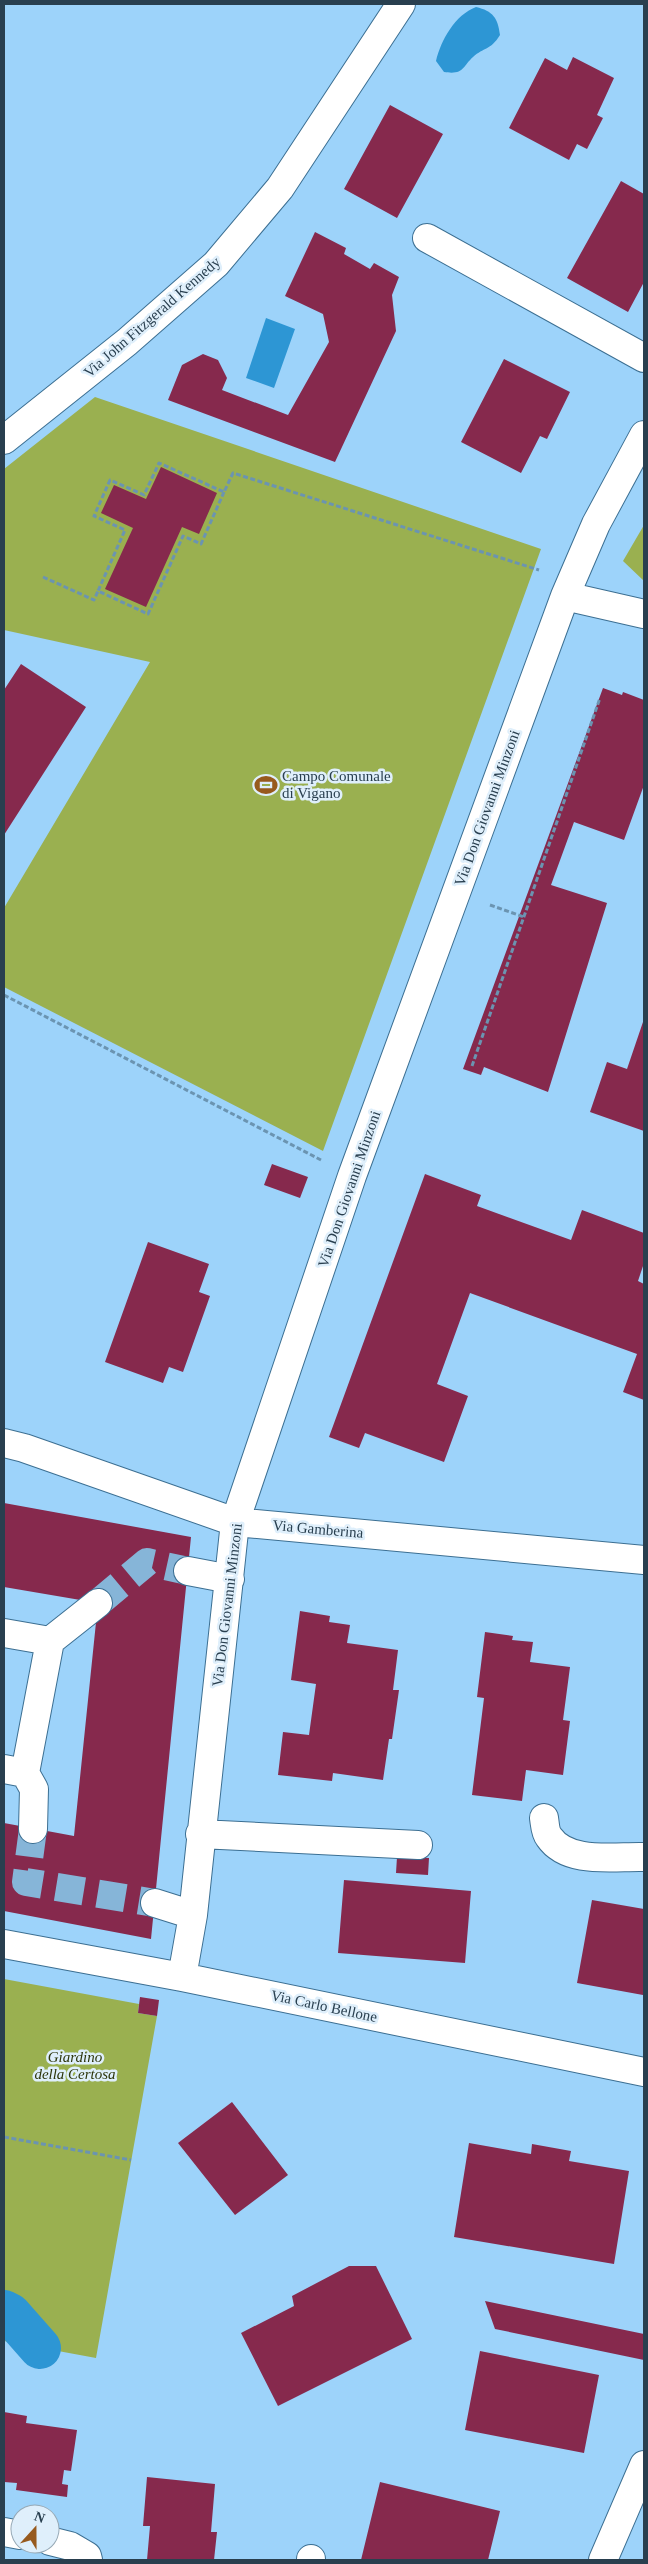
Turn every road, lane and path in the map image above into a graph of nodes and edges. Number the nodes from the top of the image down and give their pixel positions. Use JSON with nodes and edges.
{"nodes":[{"id":1,"x":401,"y":4,"type":"edge"},
{"id":2,"x":427,"y":238,"type":"dead end"},
{"id":3,"x":644,"y":358,"type":"edge"},
{"id":4,"x":644,"y":435,"type":"edge"},
{"id":5,"x":4,"y":440,"type":"edge"},
{"id":6,"x":224,"y":492,"type":"junction"},
{"id":7,"x":43,"y":577,"type":"dead end"},
{"id":8,"x":568,"y":588,"type":"junction"},
{"id":9,"x":98,"y":591,"type":"junction"},
{"id":10,"x":644,"y":614,"type":"edge"},
{"id":11,"x":600,"y":698,"type":"dead end"},
{"id":12,"x":4,"y":995,"type":"edge"},
{"id":13,"x":472,"y":1066,"type":"dead end"},
{"id":14,"x":352,"y":1176,"type":"junction"},
{"id":15,"x":4,"y":1443,"type":"edge"},
{"id":16,"x":236,"y":1522,"type":"junction"},
{"id":17,"x":644,"y":1560,"type":"edge"},
{"id":18,"x":188,"y":1571,"type":"tunnel mouth"},
{"id":19,"x":230,"y":1579,"type":"junction"},
{"id":20,"x":98,"y":1603,"type":"tunnel mouth"},
{"id":21,"x":4,"y":1633,"type":"edge"},
{"id":22,"x":50,"y":1641,"type":"junction"},
{"id":23,"x":14,"y":1771,"type":"edge"},
{"id":24,"x":544,"y":1818,"type":"dead end"},
{"id":25,"x":33,"y":1829,"type":"tunnel mouth"},
{"id":26,"x":200,"y":1834,"type":"junction"},
{"id":27,"x":418,"y":1845,"type":"dead end"},
{"id":28,"x":644,"y":1857,"type":"edge"},
{"id":29,"x":155,"y":1903,"type":"tunnel mouth"},
{"id":30,"x":193,"y":1914,"type":"junction"},
{"id":31,"x":4,"y":1944,"type":"edge"},
{"id":32,"x":182,"y":1977,"type":"junction"},
{"id":33,"x":644,"y":2072,"type":"edge"},
{"id":34,"x":4,"y":2137,"type":"edge"},
{"id":35,"x":131,"y":2160,"type":"dead end"},
{"id":36,"x":644,"y":2465,"type":"edge"},
{"id":37,"x":60,"y":2544,"type":"edge"},
{"id":38,"x":88,"y":2560,"type":"edge"},
{"id":39,"x":603,"y":2560,"type":"edge"}],
"edges":[{"from":1,"to":5,"type":"street","name":"Via John Fitzgerald Kennedy"},
{"from":2,"to":3,"type":"street"},
{"from":4,"to":8,"type":"street","name":"Via Don Giovanni Minzoni"},
{"from":6,"to":8,"type":"path"},
{"from":6,"to":9,"type":"path"},
{"from":6,"to":9,"type":"path"},
{"from":7,"to":9,"type":"path"},
{"from":8,"to":10,"type":"street"},
{"from":8,"to":14,"type":"street","name":"Via Don Giovanni Minzoni"},
{"from":11,"to":13,"type":"path"},
{"from":12,"to":14,"type":"path"},
{"from":14,"to":16,"type":"street","name":"Via Don Giovanni Minzoni"},
{"from":15,"to":16,"type":"street","name":"Via Gamberina"},
{"from":16,"to":17,"type":"street","name":"Via Gamberina"},
{"from":16,"to":19,"type":"street","name":"Via Don Giovanni Minzoni"},
{"from":18,"to":19,"type":"street"},
{"from":19,"to":26,"type":"street","name":"Via Don Giovanni Minzoni"},
{"from":20,"to":22,"type":"street"},
{"from":21,"to":22,"type":"street"},
{"from":22,"to":23,"type":"street"},
{"from":23,"to":25,"type":"street"},
{"from":24,"to":28,"type":"street"},
{"from":26,"to":27,"type":"street"},
{"from":26,"to":30,"type":"street","name":"Via Don Giovanni Minzoni"},
{"from":29,"to":30,"type":"street"},
{"from":30,"to":32,"type":"street","name":"Via Don Giovanni Minzoni"},
{"from":31,"to":32,"type":"street","name":"Via Carlo Bellone"},
{"from":32,"to":33,"type":"street","name":"Via Carlo Bellone"},
{"from":34,"to":35,"type":"path"},
{"from":36,"to":39,"type":"street"},
{"from":37,"to":38,"type":"street"}]}
